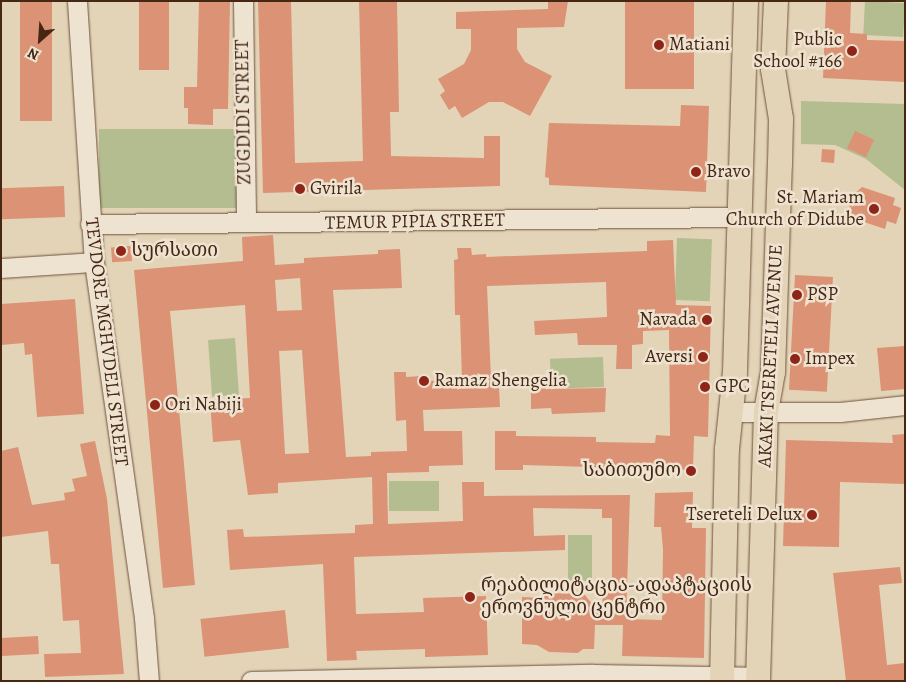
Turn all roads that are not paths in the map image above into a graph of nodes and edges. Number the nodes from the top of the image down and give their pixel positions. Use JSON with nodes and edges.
{"nodes":[{"id":1,"x":77,"y":1,"type":"edge"},
{"id":2,"x":243,"y":1,"type":"edge"},
{"id":3,"x":746,"y":1,"type":"edge"},
{"id":4,"x":776,"y":1,"type":"edge"},
{"id":5,"x":740,"y":217,"type":"junction"},
{"id":6,"x":246,"y":222,"type":"junction"},
{"id":7,"x":90,"y":224,"type":"junction"},
{"id":8,"x":94,"y":262,"type":"junction"},
{"id":9,"x":1,"y":268,"type":"edge"},
{"id":10,"x":905,"y":405,"type":"edge"},
{"id":11,"x":733,"y":412,"type":"junction"},
{"id":12,"x":766,"y":412,"type":"junction"},
{"id":13,"x":722,"y":678,"type":"edge"},
{"id":14,"x":758,"y":679,"type":"edge"},
{"id":15,"x":149,"y":681,"type":"edge"},
{"id":16,"x":251,"y":681,"type":"edge"}],
"edges":[{"from":1,"to":7,"type":"street","name":"TEVDORE MGHVDELI STREET"},
{"from":2,"to":6,"type":"street","name":"ZUGDIDI STREET"},
{"from":3,"to":5,"type":"main road","name":"AKAKI TSERETELI AVENUE"},
{"from":4,"to":12,"type":"main road","name":"AKAKI TSERETELI AVENUE"},
{"from":5,"to":6,"type":"street","name":"TEMUR PIPIA STREET"},
{"from":5,"to":11,"type":"main road","name":"AKAKI TSERETELI AVENUE"},
{"from":6,"to":7,"type":"street","name":"TEMUR PIPIA STREET"},
{"from":7,"to":8,"type":"street","name":"TEVDORE MGHVDELI STREET"},
{"from":8,"to":9,"type":"street"},
{"from":8,"to":15,"type":"street","name":"TEVDORE MGHVDELI STREET"},
{"from":10,"to":12,"type":"street"},
{"from":11,"to":12,"type":"street"},
{"from":11,"to":13,"type":"main road","name":"AKAKI TSERETELI AVENUE"},
{"from":12,"to":14,"type":"main road","name":"AKAKI TSERETELI AVENUE"},
{"from":13,"to":14,"type":"street"},
{"from":13,"to":16,"type":"street"}]}
